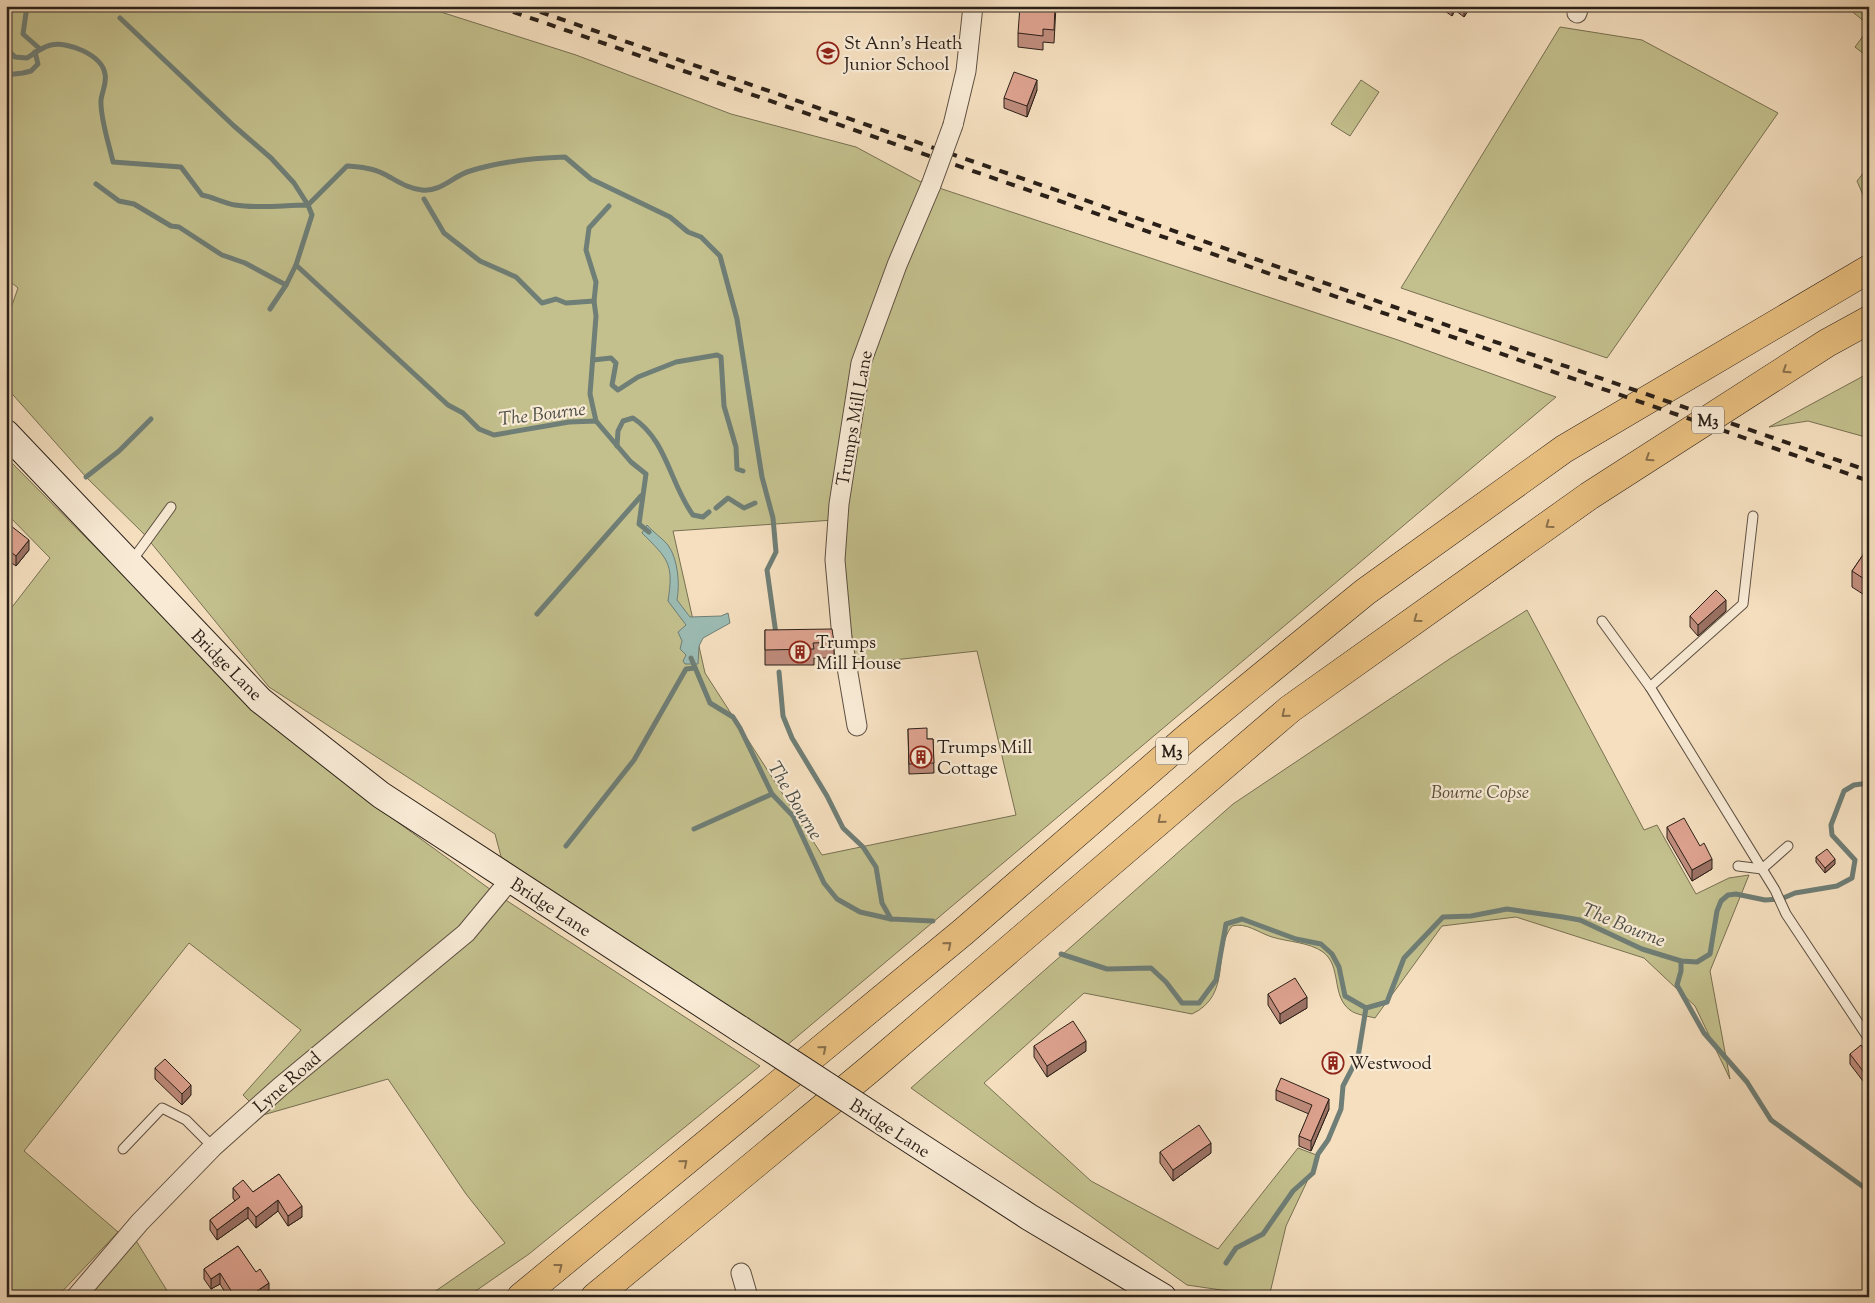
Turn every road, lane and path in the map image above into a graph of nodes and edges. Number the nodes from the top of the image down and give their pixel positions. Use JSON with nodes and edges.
{"nodes":[{"id":1,"x":973,"y":6,"type":"edge"},
{"id":2,"x":1869,"y":269,"type":"edge"},
{"id":3,"x":1869,"y":320,"type":"edge"},
{"id":4,"x":6,"y":433,"type":"edge"},
{"id":5,"x":170,"y":506,"type":"dead end"},
{"id":6,"x":1753,"y":516,"type":"dead end"},
{"id":7,"x":129,"y":564,"type":"junction"},
{"id":8,"x":1602,"y":621,"type":"dead end"},
{"id":9,"x":1650,"y":687,"type":"junction"},
{"id":10,"x":857,"y":726,"type":"dead end"},
{"id":11,"x":1788,"y":846,"type":"dead end"},
{"id":12,"x":1738,"y":866,"type":"dead end"},
{"id":13,"x":1762,"y":869,"type":"junction"},
{"id":14,"x":510,"y":880,"type":"junction"},
{"id":15,"x":1869,"y":1039,"type":"edge"},
{"id":16,"x":213,"y":1147,"type":"junction"},
{"id":17,"x":123,"y":1149,"type":"dead end"},
{"id":18,"x":741,"y":1273,"type":"dead end"},
{"id":19,"x":76,"y":1297,"type":"edge"},
{"id":20,"x":521,"y":1297,"type":"edge"},
{"id":21,"x":595,"y":1297,"type":"edge"},
{"id":22,"x":748,"y":1297,"type":"edge"},
{"id":23,"x":1163,"y":1297,"type":"edge"}],
"edges":[{"from":1,"to":10,"type":"street","name":"Trumps Mill Lane","bridge":true},
{"from":20,"to":2,"type":"highway","number":"M3","one_way":true},
{"from":3,"to":21,"type":"highway","number":"M3","one_way":true},
{"from":4,"to":7,"type":"street","name":"Bridge Lane"},
{"from":5,"to":7,"type":"lane"},
{"from":6,"to":9,"type":"lane"},
{"from":7,"to":14,"type":"street","name":"Bridge Lane"},
{"from":8,"to":9,"type":"lane"},
{"from":9,"to":13,"type":"lane"},
{"from":11,"to":13,"type":"lane"},
{"from":12,"to":13,"type":"lane"},
{"from":13,"to":15,"type":"lane"},
{"from":14,"to":16,"type":"street","name":"Lyne Road"},
{"from":14,"to":23,"type":"street","name":"Bridge Lane","bridge":true},
{"from":16,"to":17,"type":"lane"},
{"from":16,"to":19,"type":"street","name":"Lyne Road"},
{"from":18,"to":22,"type":"street"}]}
